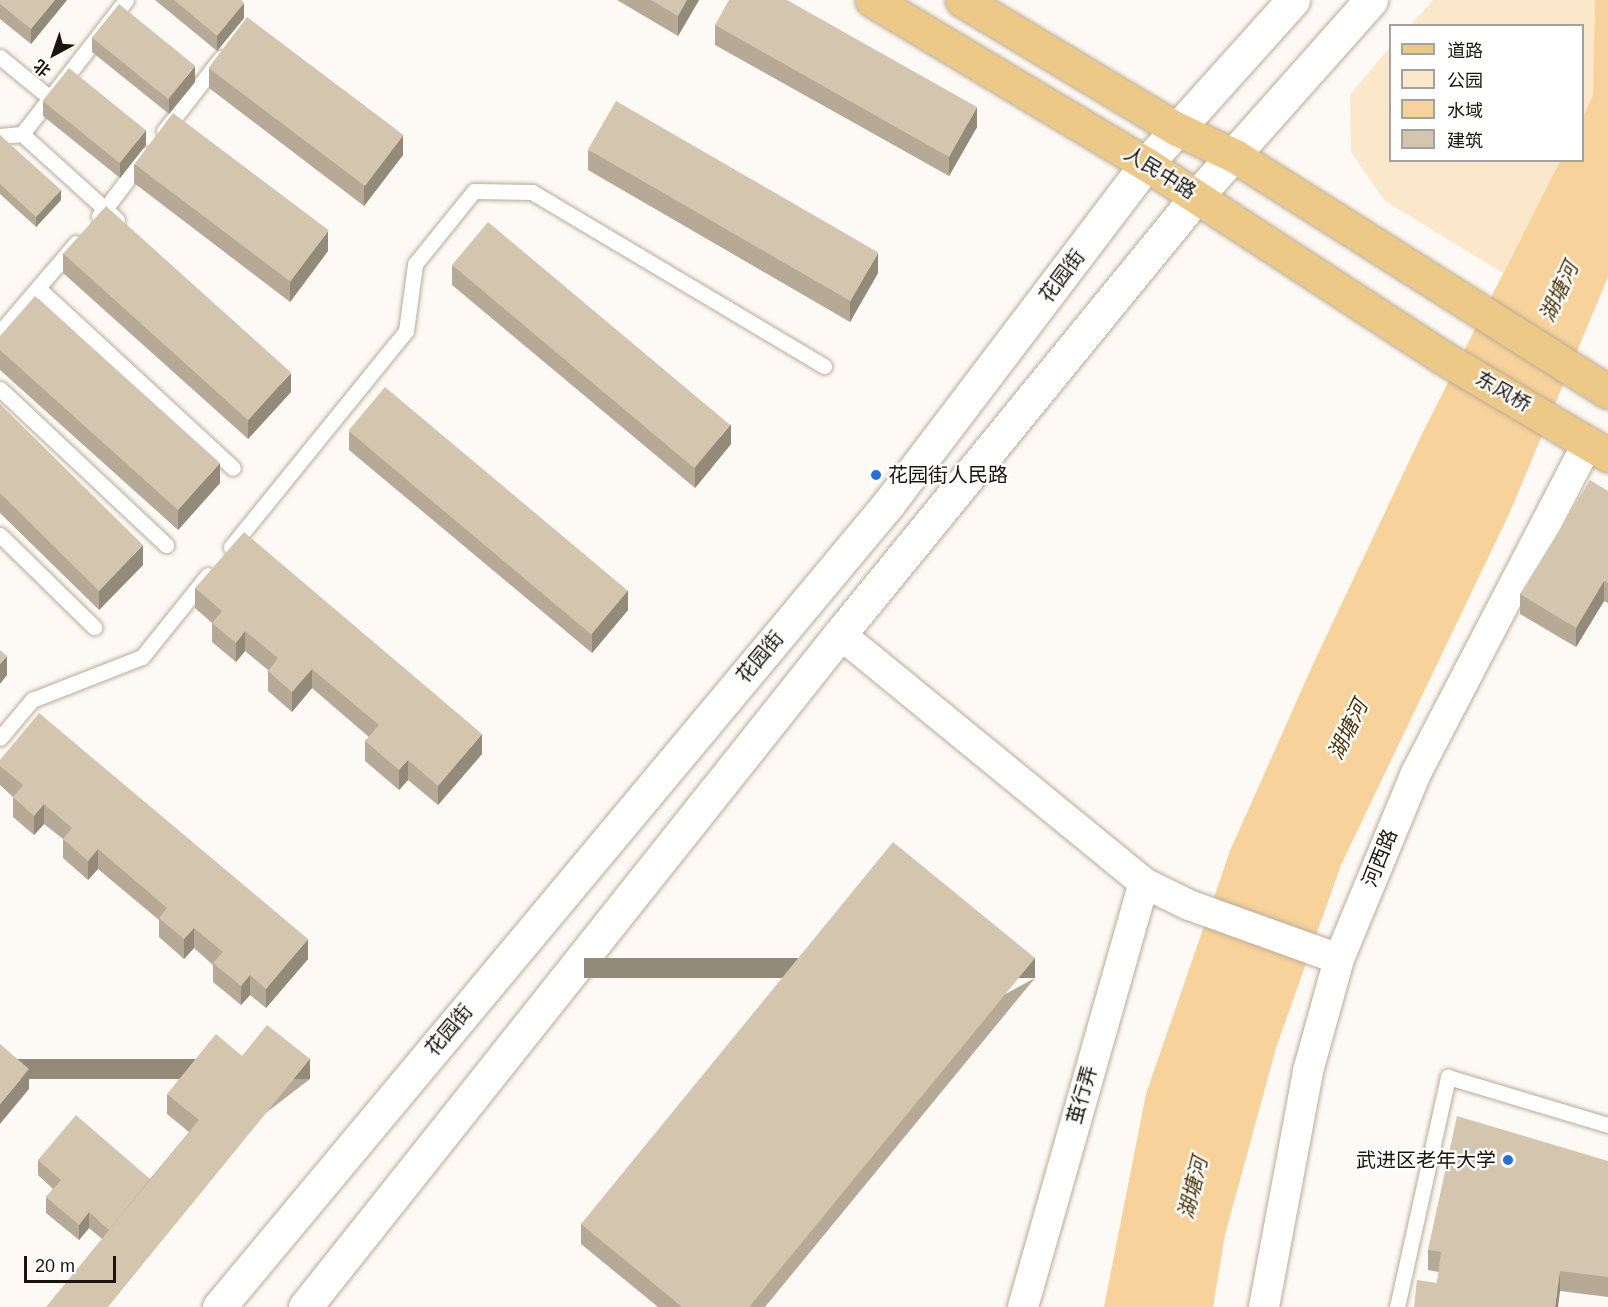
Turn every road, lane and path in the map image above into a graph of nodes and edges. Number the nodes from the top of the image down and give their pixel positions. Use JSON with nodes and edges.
{"nodes":[{"id":1,"x":126,"y":0,"type":"edge"},
{"id":2,"x":872,"y":0,"type":"edge"},
{"id":3,"x":962,"y":0,"type":"edge"},
{"id":4,"x":1293,"y":0,"type":"edge"},
{"id":5,"x":1371,"y":0,"type":"edge"},
{"id":6,"x":228,"y":48,"type":"edge"},
{"id":7,"x":0,"y":57,"type":"edge"},
{"id":8,"x":50,"y":98,"type":"junction"},
{"id":9,"x":1177,"y":129,"type":"junction"},
{"id":10,"x":22,"y":134,"type":"junction"},
{"id":11,"x":0,"y":136,"type":"edge"},
{"id":12,"x":1235,"y":156,"type":"junction"},
{"id":13,"x":1146,"y":164,"type":"junction"},
{"id":14,"x":1197,"y":196,"type":"junction"},
{"id":15,"x":105,"y":209,"type":"junction"},
{"id":16,"x":131,"y":232,"type":"edge"},
{"id":17,"x":38,"y":288,"type":"junction"},
{"id":18,"x":0,"y":332,"type":"edge"},
{"id":19,"x":1442,"y":357,"type":"joint"},
{"id":20,"x":824,"y":366,"type":"dead end"},
{"id":21,"x":1596,"y":385,"type":"edge"},
{"id":22,"x":0,"y":389,"type":"edge"},
{"id":23,"x":1586,"y":442,"type":"edge"},
{"id":24,"x":233,"y":468,"type":"dead end"},
{"id":25,"x":0,"y":535,"type":"edge"},
{"id":26,"x":166,"y":545,"type":"dead end"},
{"id":27,"x":94,"y":627,"type":"dead end"},
{"id":28,"x":840,"y":634,"type":"junction"},
{"id":29,"x":0,"y":738,"type":"edge"},
{"id":30,"x":1143,"y":883,"type":"junction"},
{"id":31,"x":1327,"y":955,"type":"junction"},
{"id":32,"x":1608,"y":1125,"type":"edge"},
{"id":33,"x":219,"y":1307,"type":"edge"},
{"id":34,"x":305,"y":1307,"type":"edge"},
{"id":35,"x":1023,"y":1307,"type":"edge"},
{"id":36,"x":1264,"y":1307,"type":"edge"},
{"id":37,"x":1397,"y":1307,"type":"edge"}],
"edges":[{"from":1,"to":8,"type":"lane"},
{"from":2,"to":13,"type":"main road","name":"人民中路"},
{"from":3,"to":9,"type":"main road"},
{"from":4,"to":9,"type":"main road","name":"花园街"},
{"from":5,"to":12,"type":"main road"},
{"from":6,"to":15,"type":"lane"},
{"from":7,"to":8,"type":"lane"},
{"from":8,"to":10,"type":"lane"},
{"from":9,"to":12,"type":"main road"},
{"from":9,"to":13,"type":"main road","name":"花园街"},
{"from":10,"to":11,"type":"lane"},
{"from":10,"to":15,"type":"lane"},
{"from":12,"to":14,"type":"main road"},
{"from":12,"to":21,"type":"main road"},
{"from":13,"to":14,"type":"main road","name":"人民中路"},
{"from":13,"to":33,"type":"main road","name":"花园街"},
{"from":14,"to":19,"type":"main road","name":"人民中路"},
{"from":14,"to":28,"type":"main road"},
{"from":15,"to":16,"type":"lane"},
{"from":15,"to":17,"type":"lane"},
{"from":17,"to":18,"type":"lane"},
{"from":17,"to":24,"type":"lane"},
{"from":19,"to":23,"type":"main road","name":"东风桥"},
{"from":20,"to":29,"type":"lane"},
{"from":22,"to":26,"type":"lane"},
{"from":23,"to":31,"type":"street","name":"河西路"},
{"from":25,"to":27,"type":"lane"},
{"from":28,"to":30,"type":"street"},
{"from":28,"to":34,"type":"main road"},
{"from":30,"to":31,"type":"street"},
{"from":30,"to":35,"type":"street","name":"茧行弄"},
{"from":31,"to":36,"type":"street","name":"河西路"},
{"from":32,"to":37,"type":"lane"}]}
